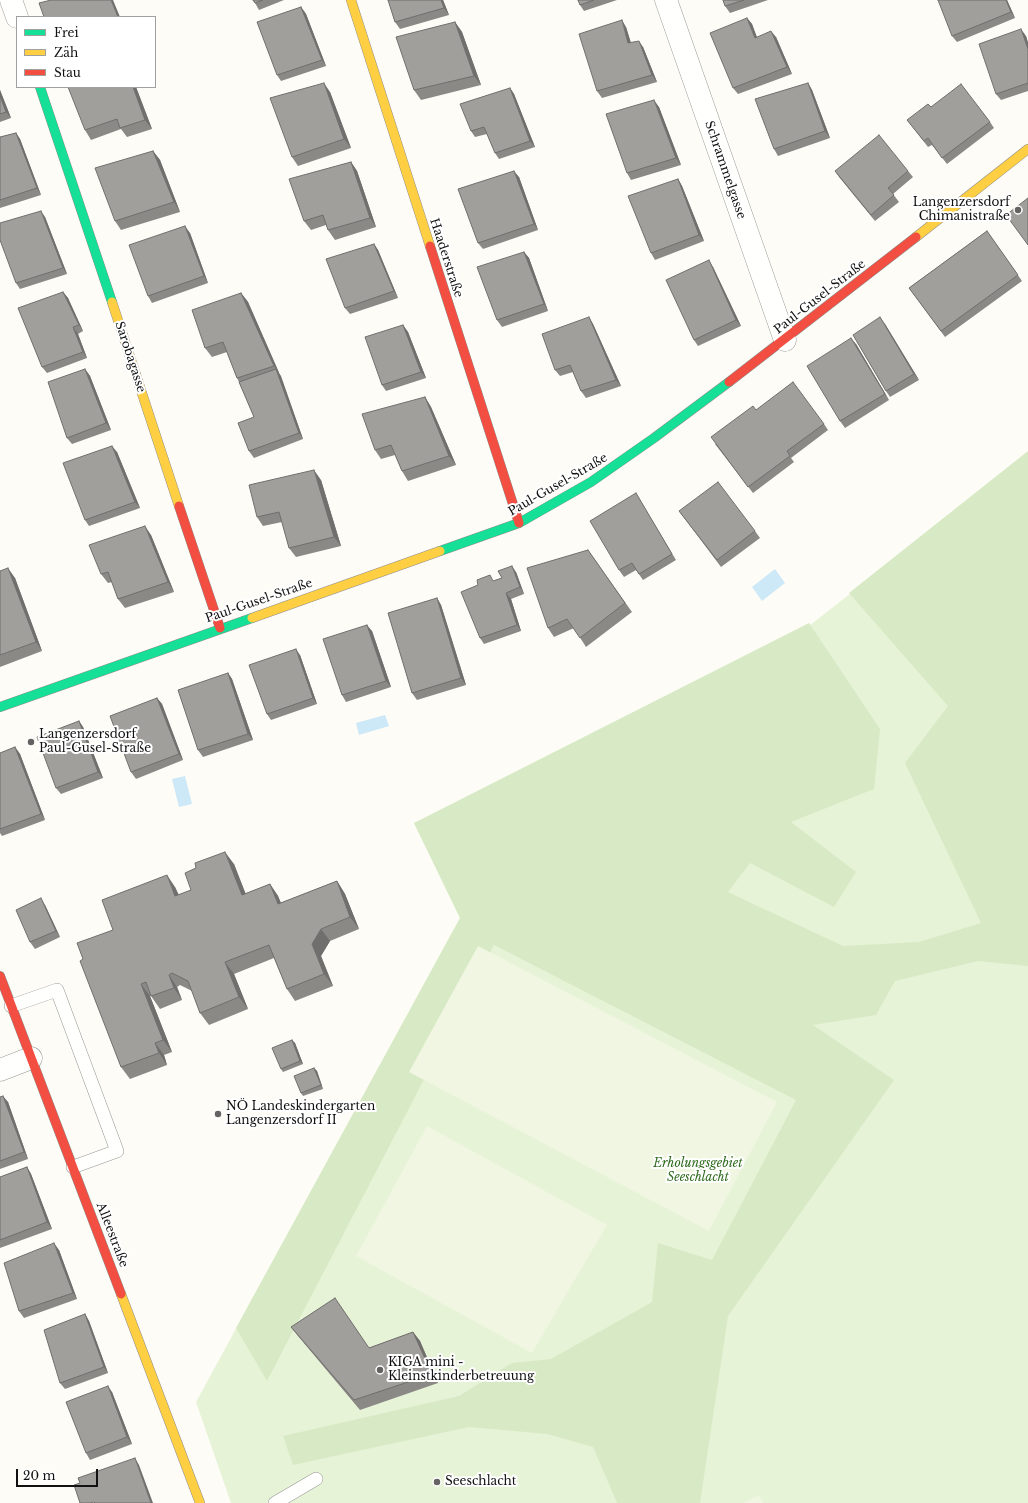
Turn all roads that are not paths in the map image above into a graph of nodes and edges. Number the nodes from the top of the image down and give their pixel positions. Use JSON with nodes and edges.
{"nodes":[{"id":1,"x":11,"y":0,"type":"edge"},
{"id":2,"x":351,"y":0,"type":"edge"},
{"id":3,"x":666,"y":0,"type":"edge"},
{"id":4,"x":17,"y":16,"type":"edge"},
{"id":5,"x":40,"y":88,"type":"edge"},
{"id":6,"x":1028,"y":149,"type":"edge"},
{"id":7,"x":785,"y":340,"type":"junction"},
{"id":8,"x":519,"y":523,"type":"junction"},
{"id":9,"x":220,"y":628,"type":"junction"},
{"id":10,"x":0,"y":707,"type":"edge"},
{"id":11,"x":0,"y":976,"type":"edge"},
{"id":12,"x":11,"y":1006,"type":"junction"},
{"id":13,"x":32,"y":1058,"type":"junction"},
{"id":14,"x":0,"y":1070,"type":"edge"},
{"id":15,"x":73,"y":1167,"type":"junction"},
{"id":16,"x":316,"y":1480,"type":"dead end"},
{"id":17,"x":200,"y":1503,"type":"edge"},
{"id":18,"x":275,"y":1503,"type":"edge"}],
"edges":[{"from":1,"to":4,"type":"street"},
{"from":2,"to":8,"type":"street","name":"Haaderstraße"},
{"from":3,"to":7,"type":"street","name":"Schrammelgasse"},
{"from":5,"to":9,"type":"street","name":"Sarobagasse"},
{"from":6,"to":7,"type":"street","name":"Paul-Gusel-Straße"},
{"from":7,"to":8,"type":"street","name":"Paul-Gusel-Straße"},
{"from":8,"to":9,"type":"street","name":"Paul-Gusel-Straße"},
{"from":9,"to":10,"type":"street","name":"Paul-Gusel-Straße"},
{"from":11,"to":12,"type":"street","name":"Alleestraße"},
{"from":12,"to":13,"type":"street","name":"Alleestraße"},
{"from":12,"to":15,"type":"lane"},
{"from":13,"to":14,"type":"street"},
{"from":13,"to":15,"type":"street","name":"Alleestraße"},
{"from":15,"to":17,"type":"street","name":"Alleestraße"},
{"from":16,"to":18,"type":"lane"}]}
